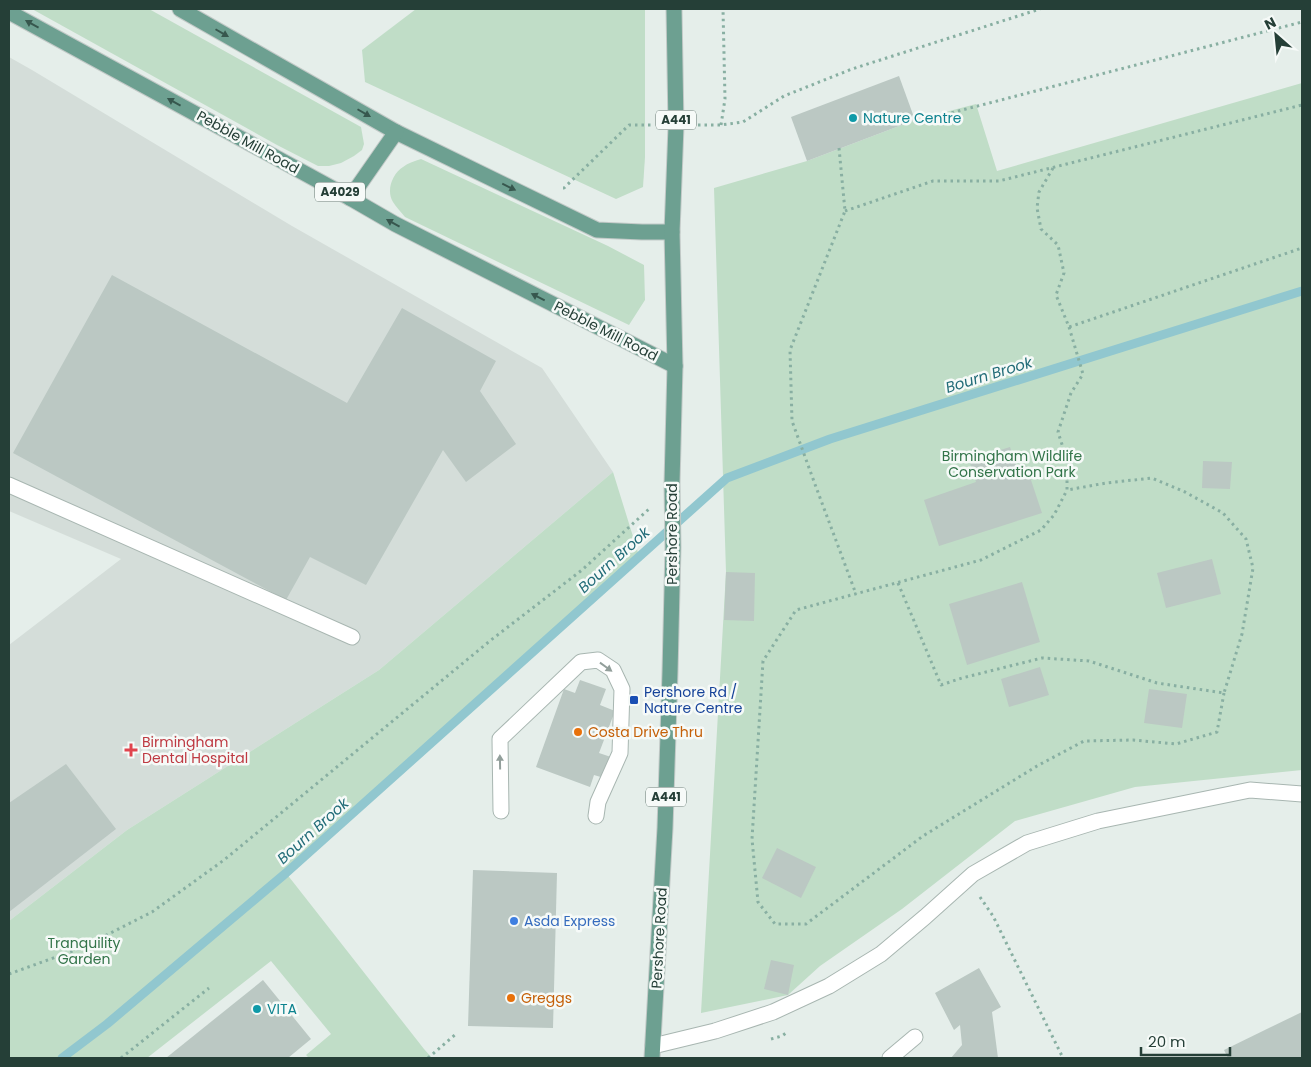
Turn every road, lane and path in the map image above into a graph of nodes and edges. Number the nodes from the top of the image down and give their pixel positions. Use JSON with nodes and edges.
{"nodes":[{"id":1,"x":180,"y":9,"type":"edge"},
{"id":2,"x":674,"y":9,"type":"edge"},
{"id":3,"x":723,"y":9,"type":"edge"},
{"id":4,"x":1040,"y":9,"type":"edge"},
{"id":5,"x":9,"y":12,"type":"edge"},
{"id":6,"x":1302,"y":22,"type":"edge"},
{"id":7,"x":1302,"y":105,"type":"edge"},
{"id":8,"x":939,"y":116,"type":"dead end"},
{"id":9,"x":629,"y":125,"type":"dead end"},
{"id":10,"x":721,"y":125,"type":"junction"},
{"id":11,"x":676,"y":126,"type":"junction"},
{"id":12,"x":396,"y":132,"type":"junction"},
{"id":13,"x":840,"y":148,"type":"dead end"},
{"id":14,"x":1054,"y":167,"type":"junction"},
{"id":15,"x":556,"y":184,"type":"dead end"},
{"id":16,"x":350,"y":198,"type":"junction"},
{"id":17,"x":845,"y":212,"type":"junction"},
{"id":18,"x":672,"y":232,"type":"junction"},
{"id":19,"x":1302,"y":248,"type":"edge"},
{"id":20,"x":1069,"y":327,"type":"junction"},
{"id":21,"x":675,"y":366,"type":"junction"},
{"id":22,"x":9,"y":484,"type":"edge"},
{"id":23,"x":1067,"y":490,"type":"junction"},
{"id":24,"x":651,"y":506,"type":"dead end"},
{"id":25,"x":898,"y":583,"type":"junction"},
{"id":26,"x":856,"y":594,"type":"junction"},
{"id":27,"x":352,"y":637,"type":"dead end"},
{"id":28,"x":1224,"y":693,"type":"junction"},
{"id":29,"x":1302,"y":794,"type":"edge"},
{"id":30,"x":501,"y":810,"type":"dead end"},
{"id":31,"x":596,"y":816,"type":"dead end"},
{"id":32,"x":992,"y":916,"type":"dead end"},
{"id":33,"x":9,"y":974,"type":"edge"},
{"id":34,"x":209,"y":988,"type":"dead end"},
{"id":35,"x":456,"y":1034,"type":"dead end"},
{"id":36,"x":915,"y":1037,"type":"dead end"},
{"id":37,"x":652,"y":1052,"type":"edge"},
{"id":38,"x":429,"y":1057,"type":"edge"},
{"id":39,"x":122,"y":1058,"type":"edge"},
{"id":40,"x":890,"y":1058,"type":"edge"},
{"id":41,"x":1064,"y":1058,"type":"edge"}],
"edges":[{"from":1,"to":12,"type":"main road","one_way":true},
{"from":2,"to":11,"type":"main road","name":"Pershore Road","number":"A441"},
{"from":3,"to":10,"type":"path"},
{"from":4,"to":10,"type":"path"},
{"from":16,"to":5,"type":"main road","name":"Pebble Mill Road","number":"A4029","one_way":true},
{"from":6,"to":8,"type":"path"},
{"from":7,"to":14,"type":"path"},
{"from":9,"to":15,"type":"path"},
{"from":10,"to":11,"type":"path"},
{"from":11,"to":18,"type":"main road","name":"Pershore Road","number":"A441"},
{"from":12,"to":16,"type":"main road"},
{"from":12,"to":18,"type":"main road","one_way":true},
{"from":13,"to":17,"type":"path"},
{"from":14,"to":17,"type":"path"},
{"from":14,"to":20,"type":"path"},
{"from":21,"to":16,"type":"main road","name":"Pebble Mill Road","number":"A4029","one_way":true},
{"from":17,"to":26,"type":"path"},
{"from":18,"to":21,"type":"main road","name":"Pershore Road","number":"A441"},
{"from":19,"to":20,"type":"path"},
{"from":20,"to":23,"type":"path"},
{"from":21,"to":37,"type":"main road","name":"Pershore Road","number":"A441"},
{"from":22,"to":27,"type":"street"},
{"from":23,"to":25,"type":"path"},
{"from":23,"to":28,"type":"path"},
{"from":24,"to":33,"type":"path"},
{"from":25,"to":26,"type":"path"},
{"from":25,"to":28,"type":"path"},
{"from":26,"to":28,"type":"path"},
{"from":29,"to":37,"type":"street"},
{"from":30,"to":31,"type":"street","one_way":true},
{"from":32,"to":41,"type":"path"},
{"from":34,"to":39,"type":"path"},
{"from":35,"to":38,"type":"path"},
{"from":36,"to":40,"type":"street"}]}
